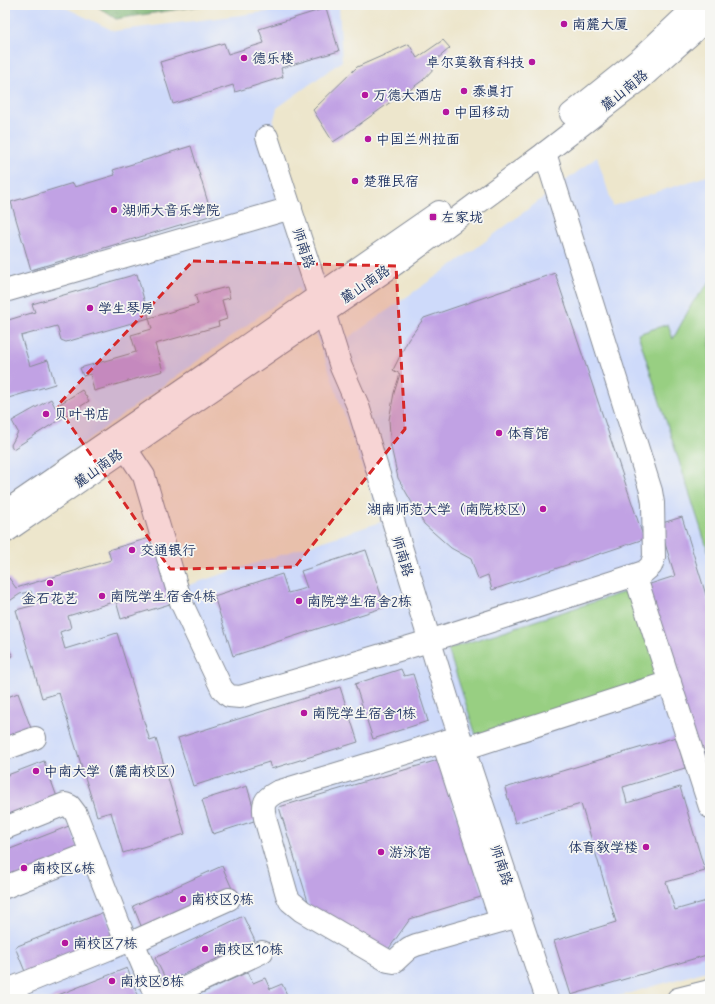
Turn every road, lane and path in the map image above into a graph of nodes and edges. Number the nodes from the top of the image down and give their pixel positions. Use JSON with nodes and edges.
{"nodes":[{"id":1,"x":697,"y":5,"type":"edge"},
{"id":2,"x":710,"y":18,"type":"edge"},
{"id":3,"x":267,"y":137,"type":"dead end"},
{"id":4,"x":545,"y":153,"type":"junction"},
{"id":5,"x":291,"y":208,"type":"junction"},
{"id":6,"x":5,"y":291,"type":"edge"},
{"id":7,"x":321,"y":304,"type":"junction"},
{"id":8,"x":121,"y":442,"type":"junction"},
{"id":9,"x":5,"y":512,"type":"edge"},
{"id":10,"x":5,"y":532,"type":"edge"},
{"id":11,"x":635,"y":575,"type":"junction"},
{"id":12,"x":429,"y":641,"type":"junction"},
{"id":13,"x":670,"y":682,"type":"junction"},
{"id":14,"x":35,"y":738,"type":"dead end"},
{"id":15,"x":455,"y":742,"type":"junction"},
{"id":16,"x":5,"y":749,"type":"edge"},
{"id":17,"x":710,"y":807,"type":"edge"},
{"id":18,"x":5,"y":828,"type":"edge"},
{"id":19,"x":91,"y":853,"type":"junction"},
{"id":20,"x":5,"y":887,"type":"edge"},
{"id":21,"x":229,"y":899,"type":"dead end"},
{"id":22,"x":510,"y":918,"type":"junction"},
{"id":23,"x":130,"y":942,"type":"junction"},
{"id":24,"x":262,"y":952,"type":"dead end"},
{"id":25,"x":5,"y":991,"type":"edge"},
{"id":26,"x":710,"y":991,"type":"edge"},
{"id":27,"x":166,"y":998,"type":"edge"},
{"id":28,"x":547,"y":999,"type":"edge"},
{"id":29,"x":678,"y":999,"type":"edge"}],
"edges":[{"from":1,"to":7,"type":"main road","name":"麓山南路"},
{"from":2,"to":4,"type":"main road","name":"麓山南路"},
{"from":3,"to":5,"type":"main road","name":"师南路"},
{"from":4,"to":7,"type":"main road","name":"麓山南路"},
{"from":4,"to":11,"type":"main road"},
{"from":5,"to":6,"type":"main road"},
{"from":5,"to":7,"type":"main road","name":"师南路"},
{"from":7,"to":8,"type":"main road","name":"麓山南路"},
{"from":7,"to":12,"type":"main road","name":"师南路"},
{"from":8,"to":9,"type":"main road","name":"麓山南路"},
{"from":8,"to":10,"type":"main road","name":"麓山南路"},
{"from":8,"to":12,"type":"main road"},
{"from":11,"to":12,"type":"main road"},
{"from":11,"to":13,"type":"main road"},
{"from":12,"to":15,"type":"main road","name":"师南路"},
{"from":13,"to":15,"type":"main road"},
{"from":13,"to":17,"type":"main road"},
{"from":14,"to":16,"type":"main road"},
{"from":15,"to":22,"type":"main road","name":"师南路"},
{"from":15,"to":22,"type":"main road"},
{"from":18,"to":19,"type":"main road"},
{"from":19,"to":20,"type":"main road"},
{"from":19,"to":23,"type":"main road"},
{"from":21,"to":23,"type":"main road"},
{"from":22,"to":28,"type":"main road","name":"师南路"},
{"from":23,"to":25,"type":"main road"},
{"from":23,"to":27,"type":"main road"},
{"from":24,"to":27,"type":"main road"},
{"from":26,"to":29,"type":"main road"}]}
